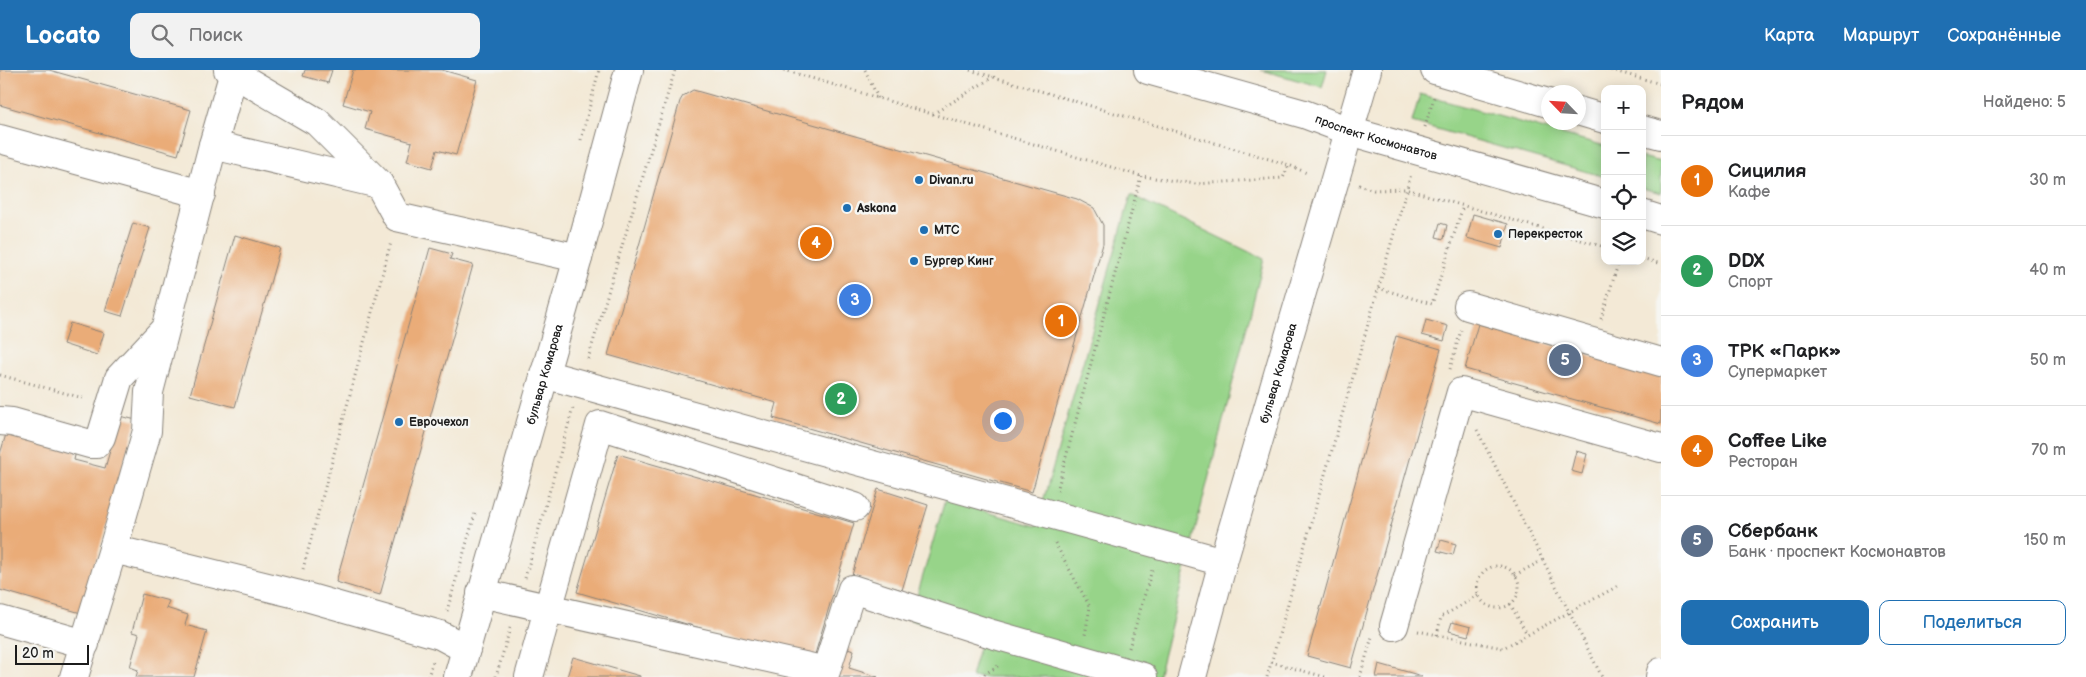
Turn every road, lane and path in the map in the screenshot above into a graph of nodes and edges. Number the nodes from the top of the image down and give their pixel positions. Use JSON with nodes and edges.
{"nodes":[{"id":1,"x":599,"y":70,"type":"edge"},
{"id":2,"x":630,"y":70,"type":"edge"},
{"id":3,"x":784,"y":70,"type":"edge"},
{"id":4,"x":865,"y":70,"type":"edge"},
{"id":5,"x":970,"y":70,"type":"edge"},
{"id":6,"x":1148,"y":70,"type":"edge"},
{"id":7,"x":1367,"y":70,"type":"edge"},
{"id":8,"x":1435,"y":70,"type":"edge"},
{"id":9,"x":1611,"y":70,"type":"edge"},
{"id":10,"x":231,"y":71,"type":"edge"},
{"id":11,"x":993,"y":77,"type":"junction"},
{"id":12,"x":1661,"y":84,"type":"edge"},
{"id":13,"x":878,"y":98,"type":"junction"},
{"id":14,"x":1541,"y":101,"type":"edge"},
{"id":15,"x":1586,"y":113,"type":"edge"},
{"id":16,"x":933,"y":114,"type":"junction"},
{"id":17,"x":1601,"y":118,"type":"edge"},
{"id":18,"x":1349,"y":131,"type":"junction"},
{"id":19,"x":1646,"y":131,"type":"edge"},
{"id":20,"x":1661,"y":135,"type":"edge"},
{"id":21,"x":0,"y":139,"type":"edge"},
{"id":22,"x":213,"y":145,"type":"junction"},
{"id":23,"x":579,"y":146,"type":"dead end"},
{"id":24,"x":1289,"y":165,"type":"junction"},
{"id":25,"x":1307,"y":174,"type":"dead end"},
{"id":26,"x":1141,"y":176,"type":"junction"},
{"id":27,"x":379,"y":184,"type":"junction"},
{"id":28,"x":201,"y":194,"type":"junction"},
{"id":29,"x":1601,"y":203,"type":"edge"},
{"id":30,"x":1463,"y":206,"type":"junction"},
{"id":31,"x":1646,"y":215,"type":"edge"},
{"id":32,"x":397,"y":217,"type":"junction"},
{"id":33,"x":1661,"y":220,"type":"edge"},
{"id":34,"x":1601,"y":246,"type":"edge"},
{"id":35,"x":578,"y":258,"type":"junction"},
{"id":36,"x":1646,"y":259,"type":"edge"},
{"id":37,"x":1661,"y":264,"type":"edge"},
{"id":38,"x":1618,"y":265,"type":"edge"},
{"id":39,"x":1378,"y":288,"type":"junction"},
{"id":40,"x":1468,"y":306,"type":"joint"},
{"id":41,"x":165,"y":329,"type":"junction"},
{"id":42,"x":1594,"y":343,"type":"junction"},
{"id":43,"x":1661,"y":362,"type":"edge"},
{"id":44,"x":544,"y":374,"type":"junction"},
{"id":45,"x":0,"y":375,"type":"edge"},
{"id":46,"x":1472,"y":395,"type":"junction"},
{"id":47,"x":110,"y":405,"type":"junction"},
{"id":48,"x":0,"y":422,"type":"edge"},
{"id":49,"x":1661,"y":448,"type":"edge"},
{"id":50,"x":855,"y":507,"type":"dead end"},
{"id":51,"x":475,"y":513,"type":"dead end"},
{"id":52,"x":1050,"y":515,"type":"junction"},
{"id":53,"x":1159,"y":545,"type":"junction"},
{"id":54,"x":113,"y":549,"type":"junction"},
{"id":55,"x":1543,"y":560,"type":"junction"},
{"id":56,"x":1223,"y":562,"type":"junction"},
{"id":57,"x":1515,"y":575,"type":"junction"},
{"id":58,"x":1618,"y":586,"type":"dead end"},
{"id":59,"x":480,"y":592,"type":"junction"},
{"id":60,"x":296,"y":594,"type":"junction"},
{"id":61,"x":1479,"y":595,"type":"junction"},
{"id":62,"x":1510,"y":604,"type":"junction"},
{"id":63,"x":548,"y":609,"type":"junction"},
{"id":64,"x":1570,"y":612,"type":"junction"},
{"id":65,"x":0,"y":620,"type":"edge"},
{"id":66,"x":1394,"y":626,"type":"joint"},
{"id":67,"x":1527,"y":634,"type":"junction"},
{"id":68,"x":440,"y":635,"type":"junction"},
{"id":69,"x":1437,"y":635,"type":"junction"},
{"id":70,"x":85,"y":644,"type":"junction"},
{"id":71,"x":466,"y":649,"type":"junction"},
{"id":72,"x":1081,"y":660,"type":"junction"},
{"id":73,"x":1271,"y":662,"type":"junction"},
{"id":74,"x":1661,"y":672,"type":"edge"},
{"id":75,"x":1132,"y":674,"type":"edge"},
{"id":76,"x":74,"y":677,"type":"edge"},
{"id":77,"x":428,"y":677,"type":"edge"},
{"id":78,"x":458,"y":677,"type":"edge"},
{"id":79,"x":529,"y":677,"type":"edge"},
{"id":80,"x":1192,"y":677,"type":"edge"},
{"id":81,"x":1267,"y":677,"type":"edge"},
{"id":82,"x":1325,"y":677,"type":"edge"},
{"id":83,"x":1602,"y":677,"type":"edge"},
{"id":84,"x":1660,"y":677,"type":"edge"}],
"edges":[{"from":1,"to":23,"type":"path"},
{"from":2,"to":35,"type":"street","name":"бульвар Комарова"},
{"from":3,"to":13,"type":"path"},
{"from":4,"to":13,"type":"path"},
{"from":5,"to":11,"type":"path"},
{"from":6,"to":18,"type":"street","name":"проспект Космонавтов"},
{"from":7,"to":18,"type":"street","name":"бульвар Комарова"},
{"from":8,"to":14,"type":"street"},
{"from":9,"to":12,"type":"path"},
{"from":10,"to":22,"type":"street"},
{"from":10,"to":27,"type":"street"},
{"from":11,"to":16,"type":"path"},
{"from":11,"to":24,"type":"path"},
{"from":13,"to":16,"type":"path"},
{"from":15,"to":17,"type":"street"},
{"from":16,"to":26,"type":"path"},
{"from":18,"to":29,"type":"street","name":"проспект Космонавтов"},
{"from":18,"to":56,"type":"street","name":"бульвар Комарова"},
{"from":19,"to":20,"type":"street"},
{"from":21,"to":28,"type":"street"},
{"from":22,"to":27,"type":"street"},
{"from":22,"to":28,"type":"street"},
{"from":24,"to":25,"type":"path"},
{"from":24,"to":26,"type":"path"},
{"from":26,"to":52,"type":"path"},
{"from":27,"to":32,"type":"street"},
{"from":28,"to":41,"type":"street"},
{"from":30,"to":34,"type":"path"},
{"from":30,"to":39,"type":"path"},
{"from":30,"to":39,"type":"path"},
{"from":31,"to":33,"type":"street"},
{"from":32,"to":35,"type":"street"},
{"from":32,"to":60,"type":"path"},
{"from":35,"to":44,"type":"street","name":"бульвар Комарова"},
{"from":36,"to":37,"type":"path"},
{"from":38,"to":42,"type":"path"},
{"from":39,"to":73,"type":"path"},
{"from":40,"to":42,"type":"street"},
{"from":40,"to":46,"type":"path"},
{"from":41,"to":47,"type":"street"},
{"from":41,"to":54,"type":"street"},
{"from":42,"to":43,"type":"street"},
{"from":44,"to":52,"type":"street"},
{"from":44,"to":59,"type":"street","name":"бульвар Комарова"},
{"from":45,"to":47,"type":"path"},
{"from":46,"to":49,"type":"street"},
{"from":46,"to":55,"type":"path"},
{"from":46,"to":66,"type":"street"},
{"from":47,"to":48,"type":"street"},
{"from":50,"to":63,"type":"street"},
{"from":51,"to":68,"type":"path"},
{"from":52,"to":53,"type":"street"},
{"from":52,"to":72,"type":"path"},
{"from":53,"to":56,"type":"street"},
{"from":53,"to":75,"type":"path"},
{"from":54,"to":60,"type":"street"},
{"from":54,"to":70,"type":"street"},
{"from":55,"to":57,"type":"path"},
{"from":55,"to":64,"type":"path"},
{"from":56,"to":80,"type":"street","name":"бульвар Комарова"},
{"from":57,"to":61,"type":"path"},
{"from":57,"to":62,"type":"path"},
{"from":58,"to":64,"type":"path"},
{"from":59,"to":63,"type":"street"},
{"from":59,"to":71,"type":"street","name":"бульвар Комарова"},
{"from":60,"to":68,"type":"street"},
{"from":61,"to":62,"type":"path"},
{"from":61,"to":69,"type":"path"},
{"from":62,"to":67,"type":"path"},
{"from":63,"to":72,"type":"street"},
{"from":63,"to":79,"type":"street"},
{"from":64,"to":67,"type":"path"},
{"from":64,"to":83,"type":"path"},
{"from":65,"to":70,"type":"street"},
{"from":66,"to":69,"type":"path"},
{"from":67,"to":69,"type":"path"},
{"from":68,"to":71,"type":"street"},
{"from":68,"to":77,"type":"path"},
{"from":70,"to":76,"type":"street"},
{"from":71,"to":78,"type":"street","name":"бульвар Комарова"},
{"from":72,"to":75,"type":"street"},
{"from":73,"to":81,"type":"path"},
{"from":73,"to":82,"type":"path"},
{"from":74,"to":84,"type":"street"}]}
